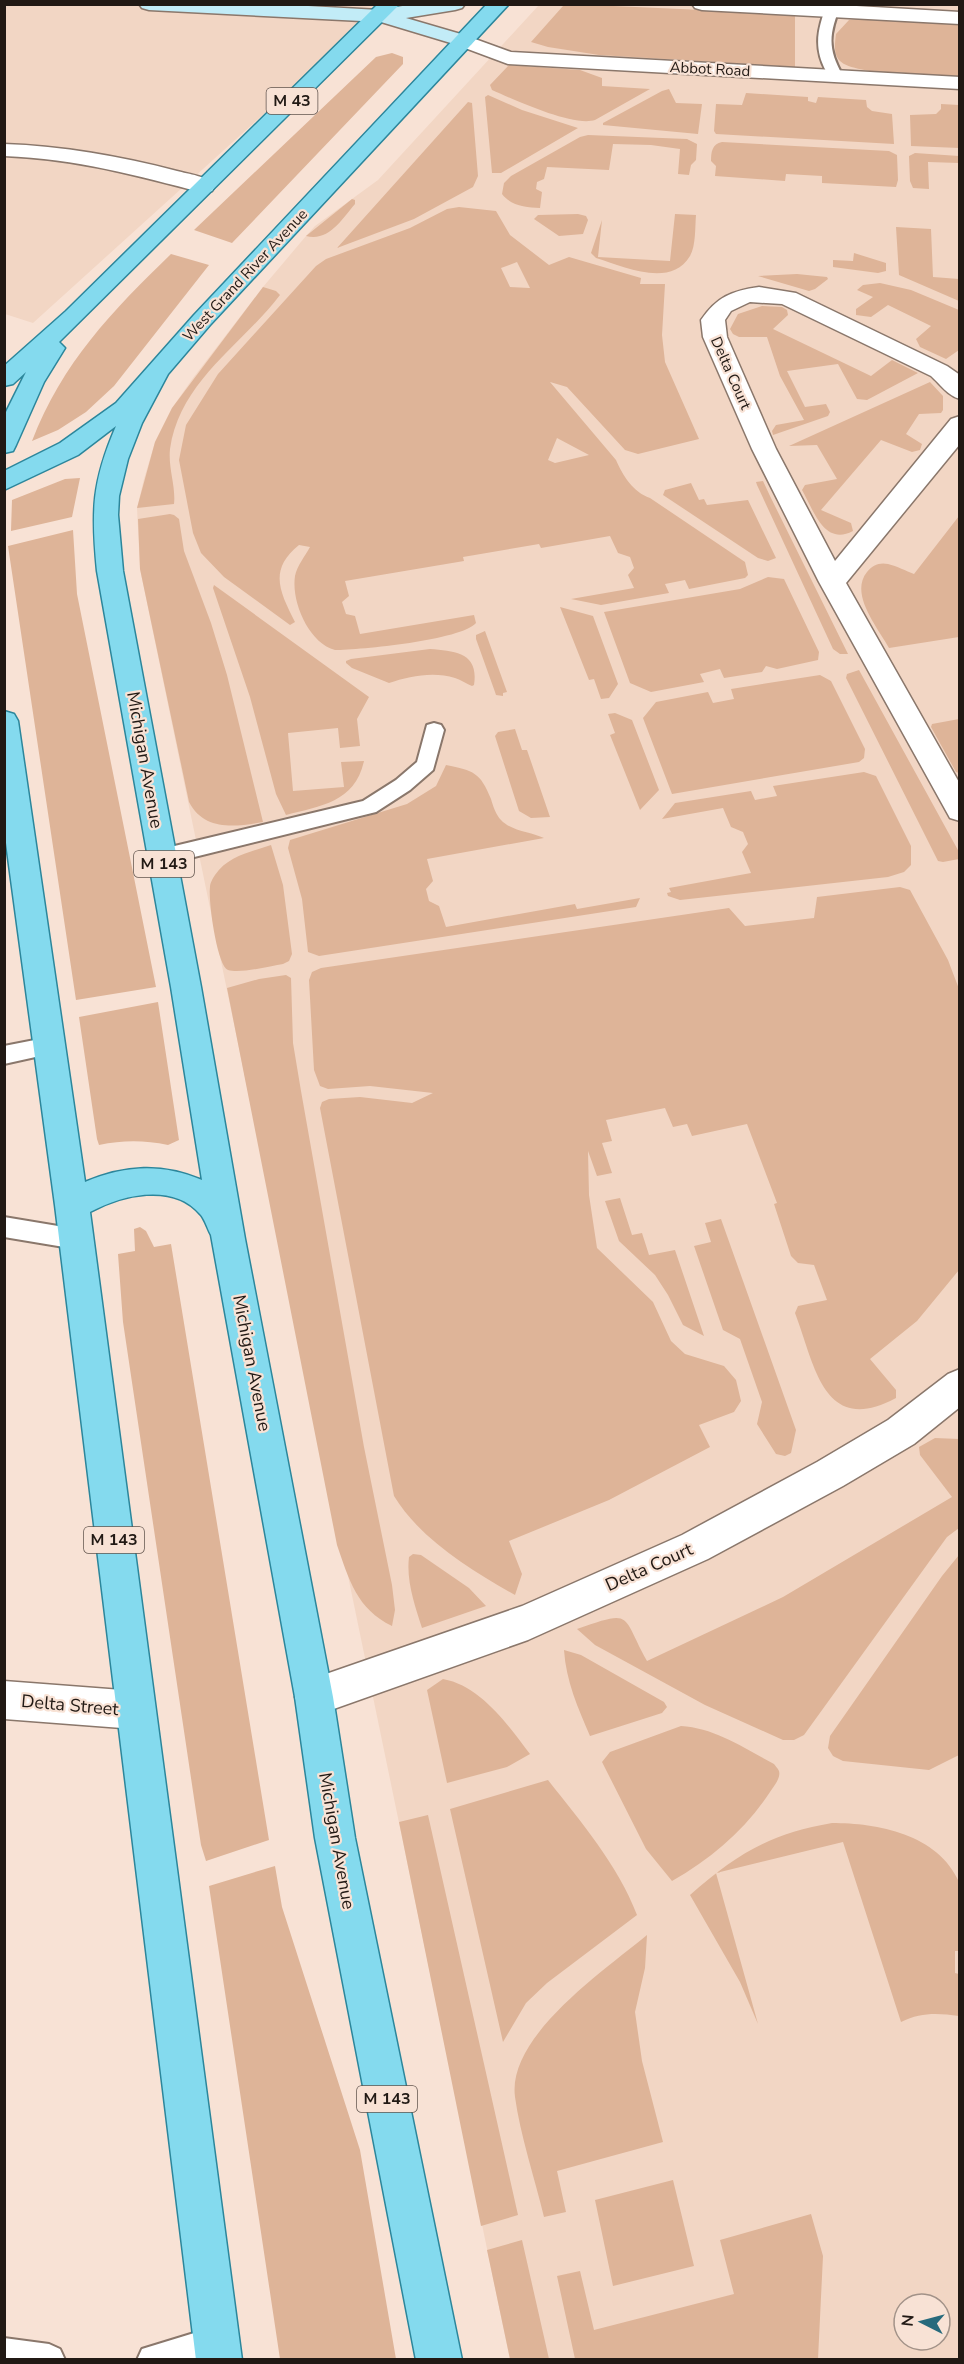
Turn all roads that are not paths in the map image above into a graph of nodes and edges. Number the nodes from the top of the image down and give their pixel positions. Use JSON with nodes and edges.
{"nodes":[{"id":1,"x":149,"y":4,"type":"edge"},
{"id":2,"x":455,"y":4,"type":"edge"},
{"id":3,"x":499,"y":4,"type":"edge"},
{"id":4,"x":702,"y":4,"type":"edge"},
{"id":5,"x":158,"y":5,"type":"edge"},
{"id":6,"x":833,"y":8,"type":"edge"},
{"id":7,"x":385,"y":10,"type":"edge"},
{"id":8,"x":960,"y":18,"type":"edge"},
{"id":9,"x":464,"y":41,"type":"junction"},
{"id":10,"x":836,"y":76,"type":"junction"},
{"id":11,"x":960,"y":83,"type":"edge"},
{"id":12,"x":4,"y":150,"type":"edge"},
{"id":13,"x":204,"y":186,"type":"junction"},
{"id":14,"x":74,"y":316,"type":"junction"},
{"id":15,"x":157,"y":372,"type":"junction"},
{"id":16,"x":4,"y":379,"type":"edge"},
{"id":17,"x":960,"y":392,"type":"edge"},
{"id":18,"x":960,"y":424,"type":"edge"},
{"id":19,"x":4,"y":445,"type":"edge"},
{"id":20,"x":4,"y":482,"type":"edge"},
{"id":21,"x":832,"y":582,"type":"junction"},
{"id":22,"x":4,"y":721,"type":"edge"},
{"id":23,"x":434,"y":730,"type":"dead end"},
{"id":24,"x":960,"y":810,"type":"edge"},
{"id":25,"x":162,"y":857,"type":"junction"},
{"id":26,"x":50,"y":1046,"type":"junction"},
{"id":27,"x":4,"y":1055,"type":"edge"},
{"id":28,"x":74,"y":1222,"type":"junction"},
{"id":29,"x":4,"y":1227,"type":"edge"},
{"id":30,"x":228,"y":1239,"type":"junction"},
{"id":31,"x":960,"y":1385,"type":"edge"},
{"id":32,"x":314,"y":1698,"type":"junction"},
{"id":33,"x":4,"y":1700,"type":"edge"},
{"id":34,"x":135,"y":1710,"type":"junction"},
{"id":35,"x":218,"y":2351,"type":"edge"},
{"id":36,"x":4,"y":2354,"type":"edge"},
{"id":37,"x":49,"y":2360,"type":"edge"},
{"id":38,"x":153,"y":2360,"type":"edge"},
{"id":39,"x":439,"y":2360,"type":"edge"}],
"edges":[{"from":1,"to":5,"type":"main road"},
{"from":2,"to":7,"type":"main road"},
{"from":3,"to":9,"type":"main road","name":"West Grand River Avenue"},
{"from":4,"to":6,"type":"street"},
{"from":5,"to":7,"type":"main road"},
{"from":6,"to":8,"type":"street"},
{"from":6,"to":10,"type":"lane"},
{"from":7,"to":9,"type":"main road"},
{"from":7,"to":13,"type":"main road","number":"M 43"},
{"from":9,"to":10,"type":"street","name":"Abbot Road"},
{"from":9,"to":15,"type":"main road","name":"West Grand River Avenue"},
{"from":10,"to":11,"type":"street","name":"Abbot Road"},
{"from":12,"to":13,"type":"street"},
{"from":13,"to":14,"type":"main road","number":"M 43"},
{"from":14,"to":16,"type":"main road","number":"M 43"},
{"from":14,"to":19,"type":"main road"},
{"from":15,"to":20,"type":"main road","name":"West Grand River Avenue"},
{"from":15,"to":25,"type":"main road","name":"Michigan Avenue","number":"M 143"},
{"from":17,"to":21,"type":"street","name":"Delta Court"},
{"from":18,"to":21,"type":"street"},
{"from":21,"to":24,"type":"street","name":"Delta Court"},
{"from":22,"to":26,"type":"main road","number":"M 143"},
{"from":23,"to":25,"type":"lane"},
{"from":25,"to":30,"type":"main road","name":"Michigan Avenue","number":"M 143"},
{"from":26,"to":27,"type":"lane"},
{"from":26,"to":28,"type":"main road","number":"M 143"},
{"from":28,"to":29,"type":"lane"},
{"from":28,"to":30,"type":"main road"},
{"from":28,"to":34,"type":"main road","number":"M 143"},
{"from":30,"to":32,"type":"main road","name":"Michigan Avenue","number":"M 143"},
{"from":31,"to":32,"type":"street","name":"Delta Court"},
{"from":32,"to":39,"type":"main road","name":"Michigan Avenue","number":"M 143"},
{"from":33,"to":34,"type":"street","name":"Delta Street"},
{"from":34,"to":35,"type":"main road","number":"M 143"},
{"from":35,"to":38,"type":"lane"},
{"from":36,"to":37,"type":"lane"}]}
